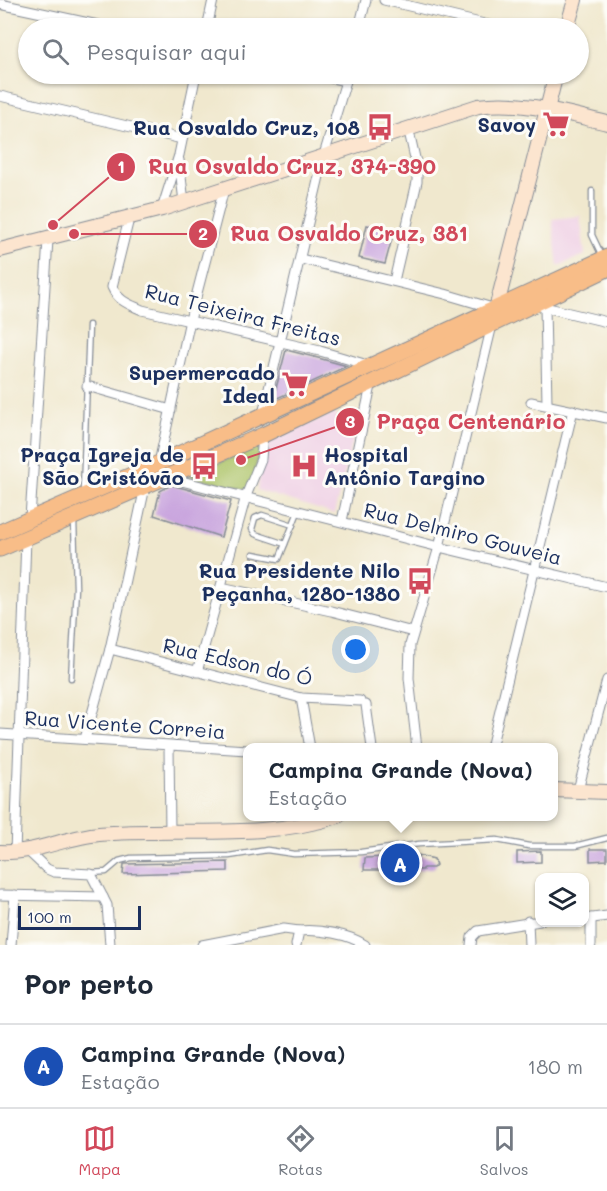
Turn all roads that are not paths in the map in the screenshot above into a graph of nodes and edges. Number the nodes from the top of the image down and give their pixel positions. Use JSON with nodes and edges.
{"nodes":[{"id":1,"x":213,"y":0,"type":"edge"},
{"id":2,"x":366,"y":0,"type":"edge"},
{"id":3,"x":384,"y":0,"type":"edge"},
{"id":4,"x":575,"y":0,"type":"edge"},
{"id":5,"x":0,"y":4,"type":"edge"},
{"id":6,"x":65,"y":18,"type":"edge"},
{"id":7,"x":209,"y":18,"type":"edge"},
{"id":8,"x":362,"y":18,"type":"edge"},
{"id":9,"x":459,"y":18,"type":"edge"},
{"id":10,"x":570,"y":18,"type":"edge"},
{"id":11,"x":194,"y":84,"type":"edge"},
{"id":12,"x":345,"y":84,"type":"edge"},
{"id":13,"x":553,"y":84,"type":"edge"},
{"id":14,"x":0,"y":96,"type":"edge"},
{"id":15,"x":547,"y":108,"type":"junction"},
{"id":16,"x":607,"y":123,"type":"edge"},
{"id":17,"x":408,"y":127,"type":"junction"},
{"id":18,"x":182,"y":139,"type":"junction"},
{"id":19,"x":179,"y":155,"type":"junction"},
{"id":20,"x":324,"y":155,"type":"junction"},
{"id":21,"x":224,"y":189,"type":"junction"},
{"id":22,"x":592,"y":191,"type":"dead end"},
{"id":23,"x":184,"y":202,"type":"junction"},
{"id":24,"x":162,"y":209,"type":"junction"},
{"id":25,"x":129,"y":219,"type":"junction"},
{"id":26,"x":48,"y":240,"type":"junction"},
{"id":27,"x":0,"y":250,"type":"edge"},
{"id":28,"x":301,"y":259,"type":"junction"},
{"id":29,"x":606,"y":261,"type":"edge"},
{"id":30,"x":394,"y":281,"type":"junction"},
{"id":31,"x":539,"y":306,"type":"junction"},
{"id":32,"x":496,"y":309,"type":"junction"},
{"id":33,"x":190,"y":320,"type":"junction"},
{"id":34,"x":607,"y":322,"type":"edge"},
{"id":35,"x":89,"y":325,"type":"dead end"},
{"id":36,"x":492,"y":325,"type":"junction"},
{"id":37,"x":281,"y":342,"type":"junction"},
{"id":38,"x":372,"y":374,"type":"junction"},
{"id":39,"x":87,"y":386,"type":"junction"},
{"id":40,"x":531,"y":402,"type":"dead end"},
{"id":41,"x":548,"y":404,"type":"junction"},
{"id":42,"x":171,"y":410,"type":"junction"},
{"id":43,"x":573,"y":410,"type":"junction"},
{"id":44,"x":263,"y":414,"type":"junction"},
{"id":45,"x":607,"y":418,"type":"edge"},
{"id":46,"x":263,"y":435,"type":"junction"},
{"id":47,"x":159,"y":463,"type":"junction"},
{"id":48,"x":170,"y":478,"type":"junction"},
{"id":49,"x":145,"y":487,"type":"junction"},
{"id":50,"x":246,"y":496,"type":"junction"},
{"id":51,"x":82,"y":497,"type":"junction"},
{"id":52,"x":299,"y":509,"type":"junction"},
{"id":53,"x":73,"y":516,"type":"junction"},
{"id":54,"x":30,"y":518,"type":"junction"},
{"id":55,"x":342,"y":521,"type":"junction"},
{"id":56,"x":293,"y":525,"type":"junction"},
{"id":57,"x":0,"y":532,"type":"edge"},
{"id":58,"x":26,"y":538,"type":"junction"},
{"id":59,"x":285,"y":544,"type":"junction"},
{"id":60,"x":439,"y":548,"type":"junction"},
{"id":61,"x":0,"y":549,"type":"edge"},
{"id":62,"x":253,"y":554,"type":"dead end"},
{"id":63,"x":536,"y":570,"type":"junction"},
{"id":64,"x":221,"y":587,"type":"junction"},
{"id":65,"x":607,"y":587,"type":"edge"},
{"id":66,"x":413,"y":632,"type":"junction"},
{"id":67,"x":110,"y":649,"type":"junction"},
{"id":68,"x":197,"y":672,"type":"junction"},
{"id":69,"x":71,"y":678,"type":"dead end"},
{"id":70,"x":607,"y":680,"type":"edge"},
{"id":71,"x":301,"y":698,"type":"junction"},
{"id":72,"x":0,"y":734,"type":"edge"},
{"id":73,"x":18,"y":735,"type":"junction"},
{"id":74,"x":85,"y":739,"type":"junction"},
{"id":75,"x":309,"y":743,"type":"edge"},
{"id":76,"x":371,"y":743,"type":"edge"},
{"id":77,"x":417,"y":743,"type":"edge"},
{"id":78,"x":492,"y":743,"type":"edge"},
{"id":79,"x":169,"y":746,"type":"junction"},
{"id":80,"x":243,"y":750,"type":"edge"},
{"id":81,"x":558,"y":790,"type":"edge"},
{"id":82,"x":578,"y":790,"type":"junction"},
{"id":83,"x":607,"y":792,"type":"edge"},
{"id":84,"x":315,"y":821,"type":"edge"},
{"id":85,"x":170,"y":832,"type":"junction"},
{"id":86,"x":607,"y":838,"type":"edge"},
{"id":87,"x":0,"y":852,"type":"edge"},
{"id":88,"x":22,"y":852,"type":"junction"},
{"id":89,"x":87,"y":873,"type":"junction"},
{"id":90,"x":0,"y":895,"type":"edge"},
{"id":91,"x":15,"y":896,"type":"junction"},
{"id":92,"x":103,"y":897,"type":"junction"},
{"id":93,"x":607,"y":916,"type":"edge"},
{"id":94,"x":589,"y":918,"type":"edge"},
{"id":95,"x":528,"y":921,"type":"junction"},
{"id":96,"x":535,"y":921,"type":"edge"},
{"id":97,"x":589,"y":927,"type":"edge"},
{"id":98,"x":301,"y":931,"type":"junction"},
{"id":99,"x":236,"y":942,"type":"edge"},
{"id":100,"x":11,"y":945,"type":"edge"},
{"id":101,"x":110,"y":945,"type":"edge"},
{"id":102,"x":202,"y":945,"type":"edge"},
{"id":103,"x":296,"y":945,"type":"edge"},
{"id":104,"x":365,"y":945,"type":"edge"},
{"id":105,"x":471,"y":945,"type":"edge"},
{"id":106,"x":529,"y":945,"type":"edge"},
{"id":107,"x":591,"y":945,"type":"edge"}],
"edges":[{"from":1,"to":7,"type":"street"},
{"from":2,"to":8,"type":"street"},
{"from":3,"to":9,"type":"street"},
{"from":4,"to":10,"type":"street"},
{"from":5,"to":6,"type":"street"},
{"from":11,"to":18,"type":"street"},
{"from":12,"to":20,"type":"street"},
{"from":13,"to":15,"type":"street"},
{"from":14,"to":18,"type":"street"},
{"from":15,"to":16,"type":"street"},
{"from":15,"to":17,"type":"street"},
{"from":15,"to":32,"type":"street"},
{"from":17,"to":20,"type":"street"},
{"from":17,"to":30,"type":"street"},
{"from":18,"to":19,"type":"street"},
{"from":19,"to":23,"type":"street"},
{"from":19,"to":24,"type":"street"},
{"from":20,"to":21,"type":"street"},
{"from":20,"to":28,"type":"street"},
{"from":21,"to":23,"type":"street"},
{"from":21,"to":33,"type":"street"},
{"from":22,"to":29,"type":"lane"},
{"from":23,"to":24,"type":"street"},
{"from":24,"to":25,"type":"street"},
{"from":25,"to":26,"type":"street"},
{"from":25,"to":33,"type":"street","name":"Rua Teixeira Freitas"},
{"from":26,"to":27,"type":"street"},
{"from":26,"to":54,"type":"street"},
{"from":28,"to":30,"type":"street"},
{"from":28,"to":37,"type":"street"},
{"from":29,"to":31,"type":"main road"},
{"from":29,"to":32,"type":"main road"},
{"from":30,"to":32,"type":"street"},
{"from":31,"to":34,"type":"street"},
{"from":31,"to":36,"type":"main road"},
{"from":31,"to":41,"type":"street"},
{"from":32,"to":36,"type":"main road"},
{"from":32,"to":38,"type":"main road"},
{"from":33,"to":37,"type":"street","name":"Rua Teixeira Freitas"},
{"from":33,"to":42,"type":"street"},
{"from":35,"to":39,"type":"lane"},
{"from":36,"to":38,"type":"main road"},
{"from":36,"to":60,"type":"street"},
{"from":37,"to":38,"type":"street","name":"Rua Teixeira Freitas"},
{"from":37,"to":44,"type":"street"},
{"from":38,"to":44,"type":"main road"},
{"from":38,"to":46,"type":"main road"},
{"from":38,"to":55,"type":"street"},
{"from":39,"to":42,"type":"street"},
{"from":39,"to":51,"type":"lane"},
{"from":40,"to":41,"type":"street"},
{"from":41,"to":43,"type":"street"},
{"from":42,"to":47,"type":"street"},
{"from":43,"to":45,"type":"street"},
{"from":43,"to":63,"type":"street"},
{"from":44,"to":47,"type":"main road"},
{"from":46,"to":48,"type":"main road"},
{"from":46,"to":50,"type":"street"},
{"from":47,"to":51,"type":"main road"},
{"from":48,"to":49,"type":"main road"},
{"from":48,"to":50,"type":"street","name":"Rua Delmiro Gouveia"},
{"from":49,"to":53,"type":"main road"},
{"from":49,"to":67,"type":"street"},
{"from":50,"to":52,"type":"street","name":"Rua Delmiro Gouveia"},
{"from":50,"to":64,"type":"street"},
{"from":51,"to":54,"type":"main road"},
{"from":52,"to":55,"type":"street","name":"Rua Delmiro Gouveia"},
{"from":52,"to":56,"type":"lane"},
{"from":53,"to":58,"type":"main road"},
{"from":53,"to":69,"type":"lane"},
{"from":54,"to":57,"type":"main road"},
{"from":55,"to":60,"type":"street","name":"Rua Delmiro Gouveia"},
{"from":56,"to":59,"type":"lane"},
{"from":56,"to":59,"type":"lane"},
{"from":58,"to":61,"type":"main road"},
{"from":58,"to":73,"type":"street"},
{"from":59,"to":62,"type":"lane"},
{"from":60,"to":63,"type":"street","name":"Rua Delmiro Gouveia"},
{"from":60,"to":66,"type":"street"},
{"from":63,"to":65,"type":"street","name":"Rua Delmiro Gouveia"},
{"from":63,"to":78,"type":"street"},
{"from":64,"to":66,"type":"street"},
{"from":64,"to":68,"type":"street"},
{"from":66,"to":77,"type":"street"},
{"from":67,"to":68,"type":"street","name":"Rua Edson do Ó"},
{"from":67,"to":74,"type":"street"},
{"from":68,"to":71,"type":"street","name":"Rua Edson do Ó"},
{"from":70,"to":82,"type":"street"},
{"from":71,"to":75,"type":"street"},
{"from":71,"to":76,"type":"street","name":"Rua Edson do Ó"},
{"from":72,"to":73,"type":"street","name":"Rua Vicente Correia"},
{"from":73,"to":74,"type":"street","name":"Rua Vicente Correia"},
{"from":73,"to":88,"type":"street"},
{"from":74,"to":79,"type":"street","name":"Rua Vicente Correia"},
{"from":79,"to":80,"type":"street","name":"Rua Vicente Correia"},
{"from":79,"to":85,"type":"street"},
{"from":81,"to":82,"type":"street"},
{"from":82,"to":83,"type":"street"},
{"from":84,"to":85,"type":"street"},
{"from":85,"to":88,"type":"street"},
{"from":86,"to":89,"type":"lane"},
{"from":87,"to":88,"type":"street"},
{"from":88,"to":89,"type":"street"},
{"from":89,"to":92,"type":"street"},
{"from":90,"to":91,"type":"street"},
{"from":91,"to":92,"type":"street"},
{"from":91,"to":100,"type":"street"},
{"from":92,"to":101,"type":"street"},
{"from":93,"to":94,"type":"street"},
{"from":95,"to":96,"type":"street"},
{"from":95,"to":105,"type":"street"},
{"from":95,"to":106,"type":"street"},
{"from":97,"to":107,"type":"street"},
{"from":98,"to":99,"type":"street"},
{"from":98,"to":103,"type":"street"},
{"from":98,"to":104,"type":"street"},
{"from":99,"to":102,"type":"street"}]}
